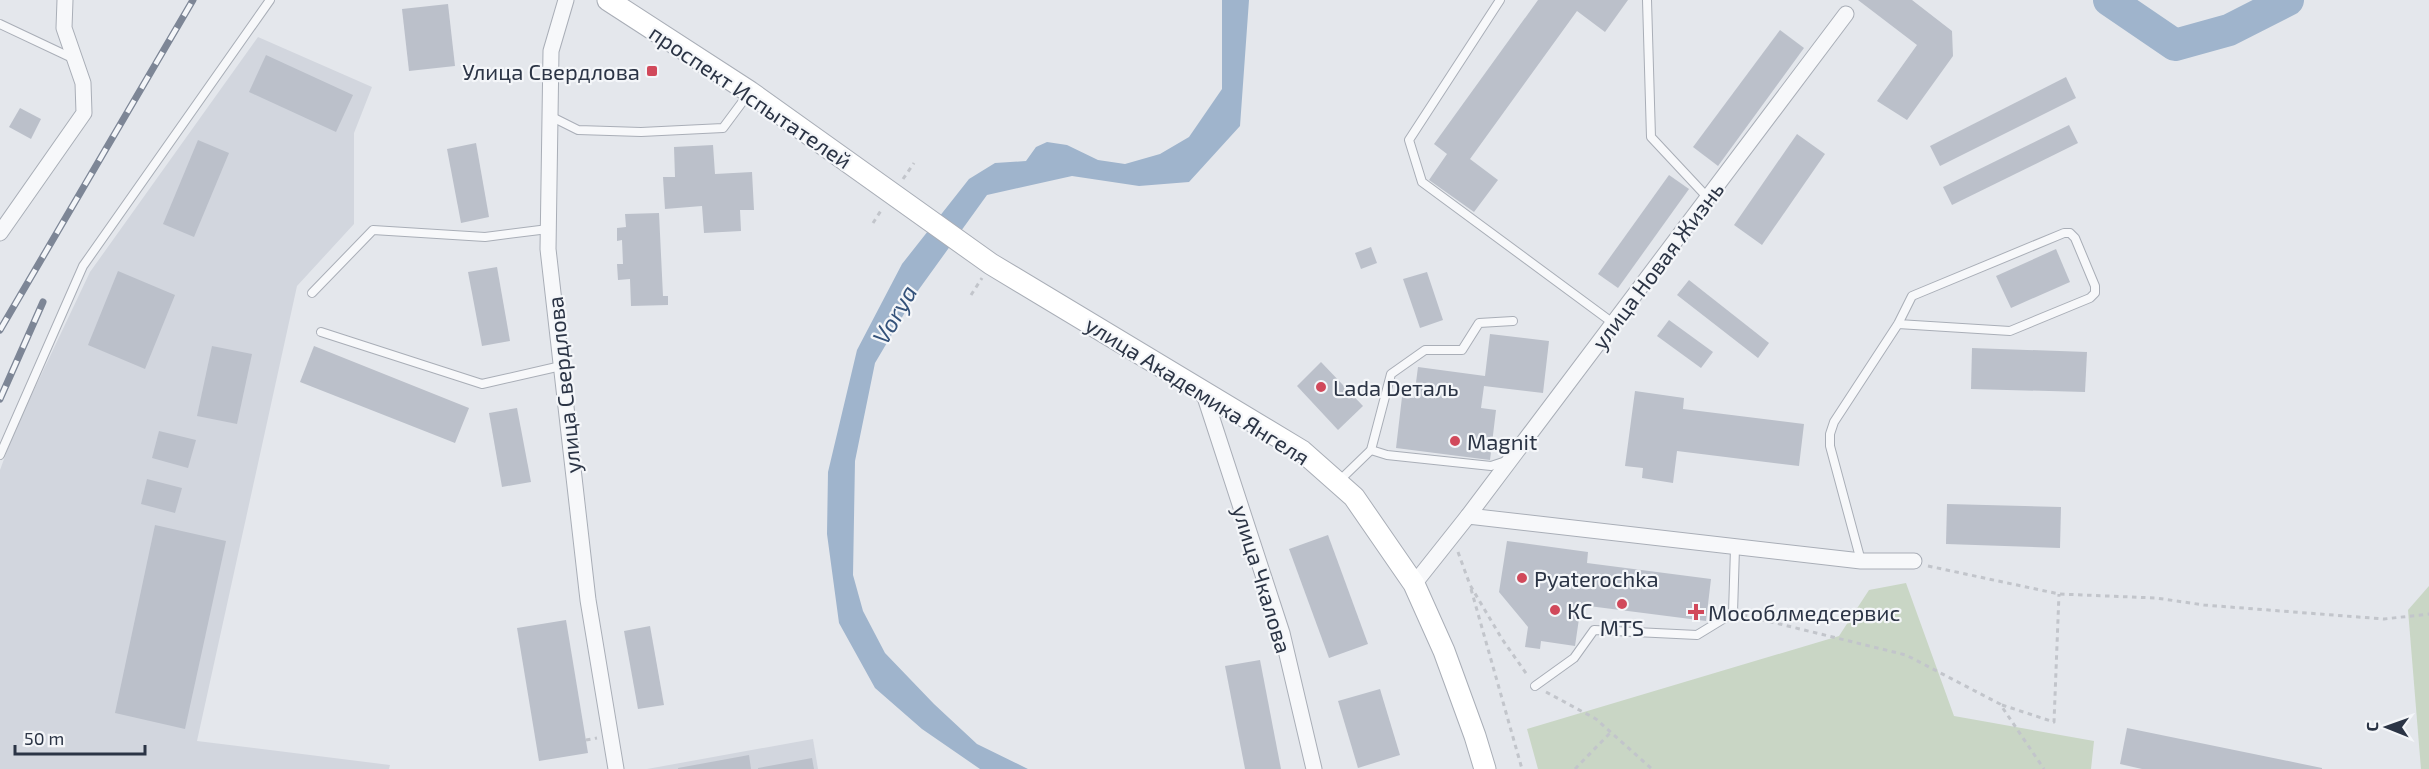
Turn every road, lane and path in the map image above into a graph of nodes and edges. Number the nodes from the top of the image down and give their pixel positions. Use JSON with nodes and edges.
{"nodes":[{"id":1,"x":65,"y":0,"type":"edge"},
{"id":2,"x":270,"y":0,"type":"edge"},
{"id":3,"x":566,"y":0,"type":"edge"},
{"id":4,"x":608,"y":0,"type":"edge"},
{"id":5,"x":1500,"y":0,"type":"edge"},
{"id":6,"x":1647,"y":0,"type":"edge"},
{"id":7,"x":1846,"y":14,"type":"dead end"},
{"id":8,"x":0,"y":24,"type":"edge"},
{"id":9,"x":75,"y":59,"type":"junction"},
{"id":10,"x":750,"y":92,"type":"junction"},
{"id":11,"x":550,"y":116,"type":"junction"},
{"id":12,"x":1708,"y":198,"type":"junction"},
{"id":13,"x":548,"y":229,"type":"junction"},
{"id":14,"x":0,"y":233,"type":"edge"},
{"id":15,"x":991,"y":264,"type":"joint"},
{"id":16,"x":312,"y":293,"type":"dead end"},
{"id":17,"x":1513,"y":321,"type":"dead end"},
{"id":18,"x":1613,"y":323,"type":"junction"},
{"id":19,"x":1898,"y":324,"type":"junction"},
{"id":20,"x":321,"y":332,"type":"dead end"},
{"id":21,"x":561,"y":366,"type":"junction"},
{"id":22,"x":1203,"y":391,"type":"junction"},
{"id":23,"x":1371,"y":450,"type":"junction"},
{"id":24,"x":0,"y":455,"type":"edge"},
{"id":25,"x":1512,"y":458,"type":"junction"},
{"id":26,"x":1338,"y":483,"type":"junction"},
{"id":27,"x":1468,"y":516,"type":"junction"},
{"id":28,"x":1452,"y":536,"type":"junction"},
{"id":29,"x":1735,"y":548,"type":"junction"},
{"id":30,"x":1861,"y":561,"type":"junction"},
{"id":31,"x":1914,"y":561,"type":"joint"},
{"id":32,"x":1413,"y":584,"type":"junction"},
{"id":33,"x":1470,"y":585,"type":"junction"},
{"id":34,"x":2059,"y":594,"type":"junction"},
{"id":35,"x":1733,"y":613,"type":"junction"},
{"id":36,"x":2429,"y":614,"type":"edge"},
{"id":37,"x":1535,"y":686,"type":"junction"},
{"id":38,"x":2000,"y":704,"type":"junction"},
{"id":39,"x":1610,"y":733,"type":"junction"},
{"id":40,"x":616,"y":769,"type":"edge"},
{"id":41,"x":1314,"y":769,"type":"edge"},
{"id":42,"x":1485,"y":769,"type":"edge"},
{"id":43,"x":1522,"y":769,"type":"edge"},
{"id":44,"x":1575,"y":769,"type":"edge"},
{"id":45,"x":1652,"y":769,"type":"edge"},
{"id":46,"x":2044,"y":769,"type":"edge"}],
"edges":[{"from":1,"to":9,"type":"street"},
{"from":2,"to":24,"type":"lane"},
{"from":3,"to":11,"type":"street","name":"улица Свердлова"},
{"from":4,"to":10,"type":"main road","name":"проспект Испытателей"},
{"from":5,"to":18,"type":"lane"},
{"from":6,"to":12,"type":"lane"},
{"from":7,"to":12,"type":"street","name":"улица Новая Жизнь"},
{"from":8,"to":9,"type":"lane"},
{"from":9,"to":14,"type":"street"},
{"from":10,"to":11,"type":"lane"},
{"from":10,"to":15,"type":"main road","name":"проспект Испытателей"},
{"from":11,"to":13,"type":"street","name":"улица Свердлова"},
{"from":12,"to":18,"type":"street","name":"улица Новая Жизнь"},
{"from":13,"to":16,"type":"lane"},
{"from":13,"to":21,"type":"street","name":"улица Свердлова"},
{"from":15,"to":22,"type":"main road","name":"улица Академика Янгеля"},
{"from":17,"to":23,"type":"lane"},
{"from":18,"to":25,"type":"street","name":"улица Новая Жизнь"},
{"from":19,"to":19,"type":"lane"},
{"from":19,"to":30,"type":"lane"},
{"from":20,"to":21,"type":"lane"},
{"from":21,"to":40,"type":"street","name":"улица Свердлова"},
{"from":22,"to":26,"type":"main road","name":"улица Академика Янгеля"},
{"from":22,"to":41,"type":"street","name":"улица Чкалова"},
{"from":23,"to":25,"type":"lane"},
{"from":23,"to":26,"type":"lane"},
{"from":25,"to":27,"type":"street","name":"улица Новая Жизнь"},
{"from":26,"to":32,"type":"main road","name":"улица Академика Янгеля"},
{"from":27,"to":28,"type":"street","name":"улица Новая Жизнь"},
{"from":27,"to":29,"type":"street"},
{"from":28,"to":32,"type":"street","name":"улица Новая Жизнь"},
{"from":28,"to":33,"type":"path"},
{"from":29,"to":30,"type":"street"},
{"from":29,"to":35,"type":"lane"},
{"from":30,"to":31,"type":"street"},
{"from":31,"to":34,"type":"path"},
{"from":32,"to":42,"type":"main road","name":"улица Академика Янгеля"},
{"from":33,"to":37,"type":"path"},
{"from":33,"to":43,"type":"path"},
{"from":34,"to":36,"type":"path"},
{"from":34,"to":38,"type":"path"},
{"from":35,"to":37,"type":"lane"},
{"from":35,"to":38,"type":"path"},
{"from":37,"to":39,"type":"path"},
{"from":38,"to":46,"type":"path"},
{"from":39,"to":44,"type":"path"},
{"from":39,"to":45,"type":"path"}]}
